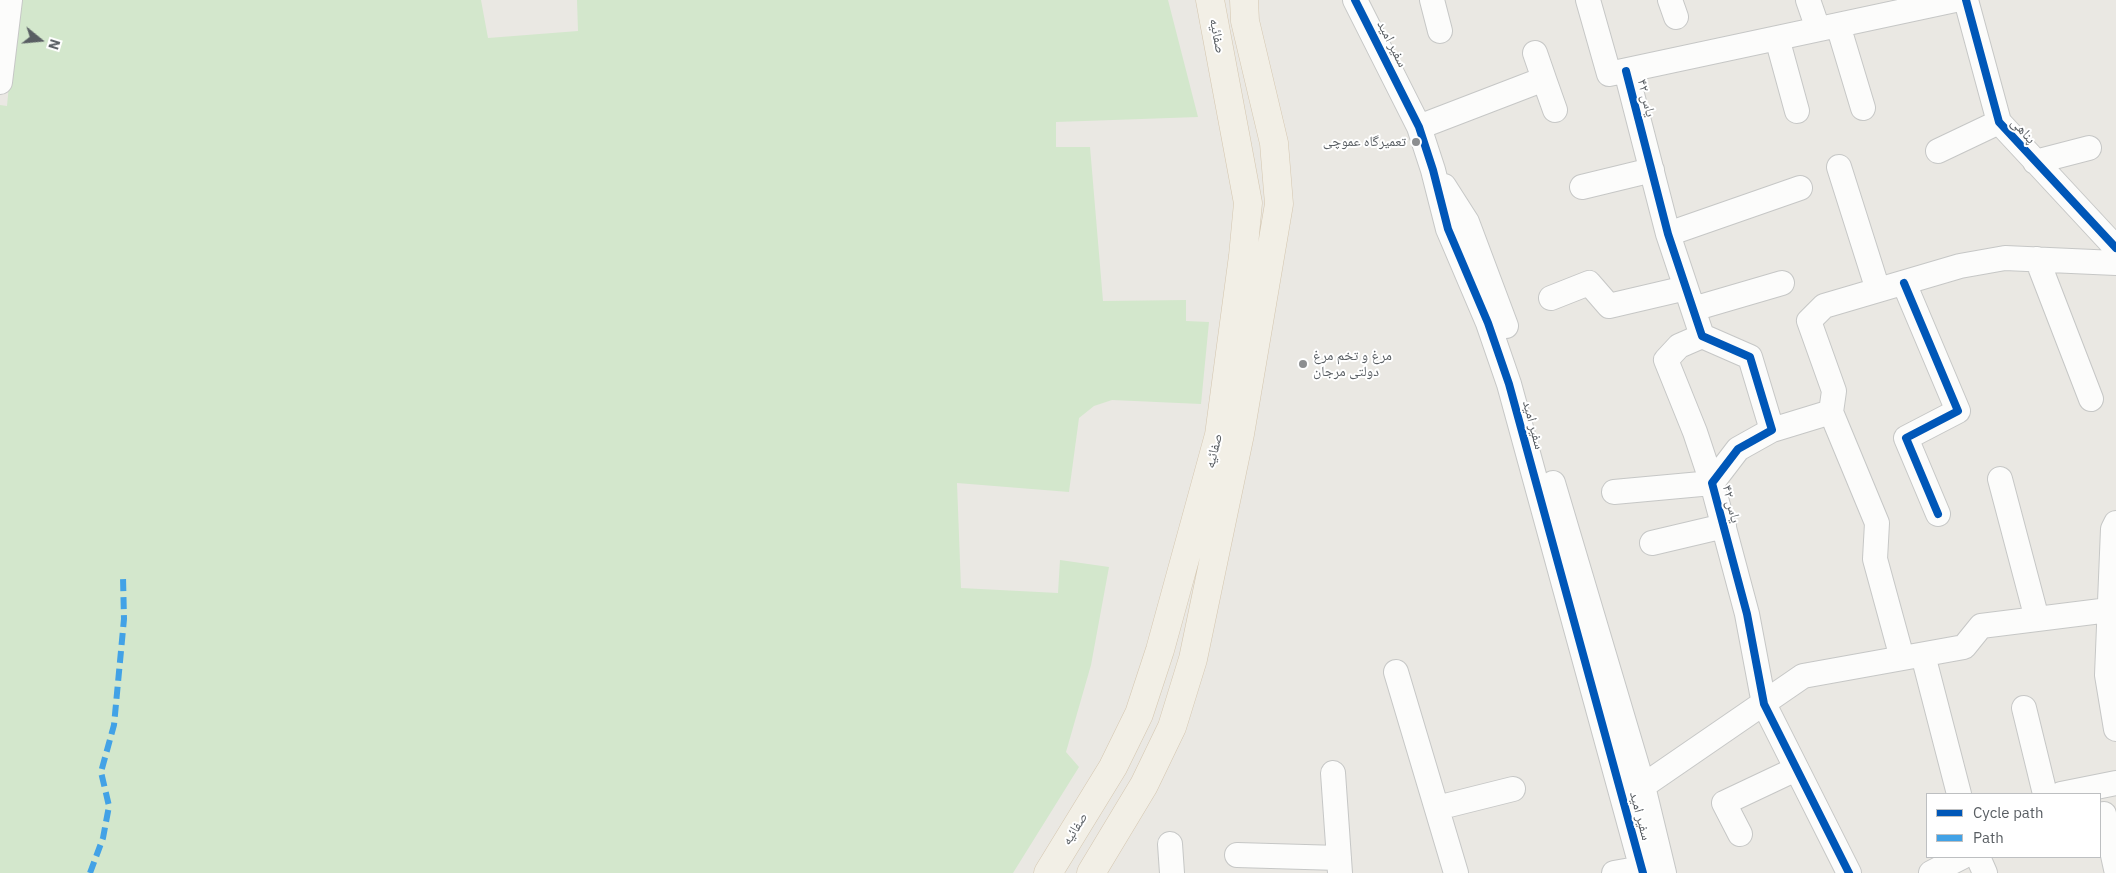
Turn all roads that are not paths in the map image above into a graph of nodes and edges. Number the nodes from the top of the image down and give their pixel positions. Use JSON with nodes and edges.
{"nodes":[{"id":1,"x":10,"y":0,"type":"edge"},
{"id":2,"x":1210,"y":0,"type":"edge"},
{"id":3,"x":1244,"y":0,"type":"edge"},
{"id":4,"x":1355,"y":0,"type":"edge"},
{"id":5,"x":1432,"y":0,"type":"edge"},
{"id":6,"x":1588,"y":0,"type":"edge"},
{"id":7,"x":1808,"y":0,"type":"edge"},
{"id":8,"x":1955,"y":0,"type":"edge"},
{"id":9,"x":1966,"y":0,"type":"edge"},
{"id":10,"x":1917,"y":4,"type":"edge"},
{"id":11,"x":1828,"y":27,"type":"junction"},
{"id":12,"x":1440,"y":31,"type":"dead end"},
{"id":13,"x":1777,"y":38,"type":"junction"},
{"id":14,"x":1535,"y":53,"type":"dead end"},
{"id":15,"x":1626,"y":71,"type":"junction"},
{"id":16,"x":1544,"y":80,"type":"junction"},
{"id":17,"x":0,"y":82,"type":"edge"},
{"id":18,"x":1863,"y":108,"type":"dead end"},
{"id":19,"x":1555,"y":110,"type":"dead end"},
{"id":20,"x":1797,"y":111,"type":"dead end"},
{"id":21,"x":1999,"y":122,"type":"junction"},
{"id":22,"x":1419,"y":127,"type":"junction"},
{"id":23,"x":2089,"y":148,"type":"dead end"},
{"id":24,"x":1938,"y":151,"type":"dead end"},
{"id":25,"x":2035,"y":162,"type":"junction"},
{"id":26,"x":1839,"y":167,"type":"dead end"},
{"id":27,"x":1433,"y":170,"type":"junction"},
{"id":28,"x":1652,"y":170,"type":"junction"},
{"id":29,"x":1582,"y":187,"type":"dead end"},
{"id":30,"x":1800,"y":188,"type":"dead end"},
{"id":31,"x":1668,"y":234,"type":"junction"},
{"id":32,"x":2116,"y":248,"type":"edge"},
{"id":33,"x":2037,"y":259,"type":"junction"},
{"id":34,"x":2116,"y":263,"type":"edge"},
{"id":35,"x":1782,"y":283,"type":"dead end"},
{"id":36,"x":1904,"y":283,"type":"junction"},
{"id":37,"x":1878,"y":290,"type":"junction"},
{"id":38,"x":1551,"y":298,"type":"dead end"},
{"id":39,"x":1689,"y":298,"type":"junction"},
{"id":40,"x":1702,"y":336,"type":"junction"},
{"id":41,"x":2091,"y":399,"type":"dead end"},
{"id":42,"x":1831,"y":412,"type":"junction"},
{"id":43,"x":1772,"y":430,"type":"junction"},
{"id":44,"x":2000,"y":479,"type":"dead end"},
{"id":45,"x":1712,"y":483,"type":"junction"},
{"id":46,"x":1614,"y":492,"type":"dead end"},
{"id":47,"x":1938,"y":514,"type":"dead end"},
{"id":48,"x":2116,"y":524,"type":"edge"},
{"id":49,"x":1724,"y":526,"type":"junction"},
{"id":50,"x":1652,"y":543,"type":"dead end"},
{"id":51,"x":2112,"y":616,"type":"edge"},
{"id":52,"x":2037,"y":619,"type":"junction"},
{"id":53,"x":1912,"y":656,"type":"junction"},
{"id":54,"x":1396,"y":672,"type":"dead end"},
{"id":55,"x":1764,"y":704,"type":"junction"},
{"id":56,"x":2024,"y":708,"type":"dead end"},
{"id":57,"x":2116,"y":728,"type":"edge"},
{"id":58,"x":1796,"y":769,"type":"junction"},
{"id":59,"x":1333,"y":773,"type":"dead end"},
{"id":60,"x":2116,"y":783,"type":"edge"},
{"id":61,"x":1643,"y":786,"type":"junction"},
{"id":62,"x":1513,"y":789,"type":"dead end"},
{"id":63,"x":1959,"y":793,"type":"edge"},
{"id":64,"x":2045,"y":793,"type":"edge"},
{"id":65,"x":2065,"y":793,"type":"edge"},
{"id":66,"x":1437,"y":808,"type":"junction"},
{"id":67,"x":2104,"y":814,"type":"dead end"},
{"id":68,"x":1740,"y":834,"type":"dead end"},
{"id":69,"x":1170,"y":844,"type":"dead end"},
{"id":70,"x":1237,"y":855,"type":"dead end"},
{"id":71,"x":1960,"y":858,"type":"edge"},
{"id":72,"x":1978,"y":858,"type":"edge"},
{"id":73,"x":1339,"y":865,"type":"edge"},
{"id":74,"x":2116,"y":869,"type":"edge"},
{"id":75,"x":1649,"y":871,"type":"edge"},
{"id":76,"x":1048,"y":873,"type":"edge"},
{"id":77,"x":1092,"y":873,"type":"edge"},
{"id":78,"x":1172,"y":873,"type":"edge"},
{"id":79,"x":1456,"y":873,"type":"edge"},
{"id":80,"x":1614,"y":873,"type":"edge"},
{"id":81,"x":1848,"y":873,"type":"edge"},
{"id":82,"x":1931,"y":873,"type":"edge"},
{"id":83,"x":1985,"y":873,"type":"edge"}],
"edges":[{"from":1,"to":17,"type":"street"},
{"from":2,"to":76,"type":"main road","name":"صفائیه"},
{"from":3,"to":77,"type":"main road","name":"صفائیه"},
{"from":4,"to":22,"type":"street","name":"سفیر امید"},
{"from":5,"to":12,"type":"street"},
{"from":6,"to":15,"type":"street","name":"یاس ۴۲"},
{"from":7,"to":11,"type":"street"},
{"from":8,"to":10,"type":"street"},
{"from":9,"to":21,"type":"street","name":"پناهی"},
{"from":10,"to":11,"type":"street"},
{"from":11,"to":13,"type":"street"},
{"from":11,"to":18,"type":"street"},
{"from":13,"to":15,"type":"street"},
{"from":13,"to":20,"type":"street"},
{"from":14,"to":16,"type":"street"},
{"from":15,"to":28,"type":"street","name":"یاس ۴۲"},
{"from":16,"to":19,"type":"street"},
{"from":16,"to":22,"type":"street"},
{"from":21,"to":24,"type":"street"},
{"from":21,"to":25,"type":"street","name":"پناهی"},
{"from":22,"to":27,"type":"street","name":"سفیر امید"},
{"from":23,"to":25,"type":"street"},
{"from":25,"to":32,"type":"street","name":"پناهی"},
{"from":26,"to":37,"type":"street"},
{"from":27,"to":61,"type":"street","name":"سفیر امید"},
{"from":27,"to":75,"type":"street","name":"سفیر امید"},
{"from":28,"to":29,"type":"street"},
{"from":28,"to":31,"type":"street","name":"یاس ۴۲"},
{"from":30,"to":31,"type":"street"},
{"from":31,"to":39,"type":"street","name":"یاس ۴۲"},
{"from":33,"to":34,"type":"street"},
{"from":33,"to":36,"type":"street"},
{"from":33,"to":41,"type":"street"},
{"from":35,"to":39,"type":"street"},
{"from":36,"to":37,"type":"street"},
{"from":36,"to":47,"type":"street"},
{"from":37,"to":42,"type":"street"},
{"from":38,"to":39,"type":"street"},
{"from":39,"to":40,"type":"street","name":"یاس ۴۲"},
{"from":40,"to":43,"type":"street"},
{"from":40,"to":45,"type":"street"},
{"from":42,"to":43,"type":"street"},
{"from":42,"to":53,"type":"street"},
{"from":43,"to":45,"type":"street","name":"یاس ۴۲"},
{"from":44,"to":52,"type":"street"},
{"from":45,"to":46,"type":"street"},
{"from":45,"to":49,"type":"street","name":"یاس ۴۲"},
{"from":48,"to":51,"type":"street"},
{"from":49,"to":50,"type":"street"},
{"from":49,"to":55,"type":"street","name":"یاس ۴۲"},
{"from":51,"to":52,"type":"street"},
{"from":51,"to":57,"type":"street"},
{"from":52,"to":53,"type":"street"},
{"from":53,"to":55,"type":"street"},
{"from":53,"to":63,"type":"street"},
{"from":54,"to":66,"type":"street"},
{"from":55,"to":58,"type":"street","name":"یاس ۴۲"},
{"from":55,"to":61,"type":"street"},
{"from":56,"to":64,"type":"street"},
{"from":58,"to":68,"type":"street"},
{"from":58,"to":81,"type":"street","name":"یاس ۴۲"},
{"from":59,"to":73,"type":"street"},
{"from":60,"to":65,"type":"street"},
{"from":61,"to":75,"type":"street","name":"سفیر امید"},
{"from":62,"to":66,"type":"street"},
{"from":66,"to":79,"type":"street"},
{"from":67,"to":74,"type":"street"},
{"from":69,"to":78,"type":"street"},
{"from":70,"to":73,"type":"street"},
{"from":71,"to":82,"type":"street"},
{"from":72,"to":83,"type":"street"},
{"from":75,"to":80,"type":"street"}]}
